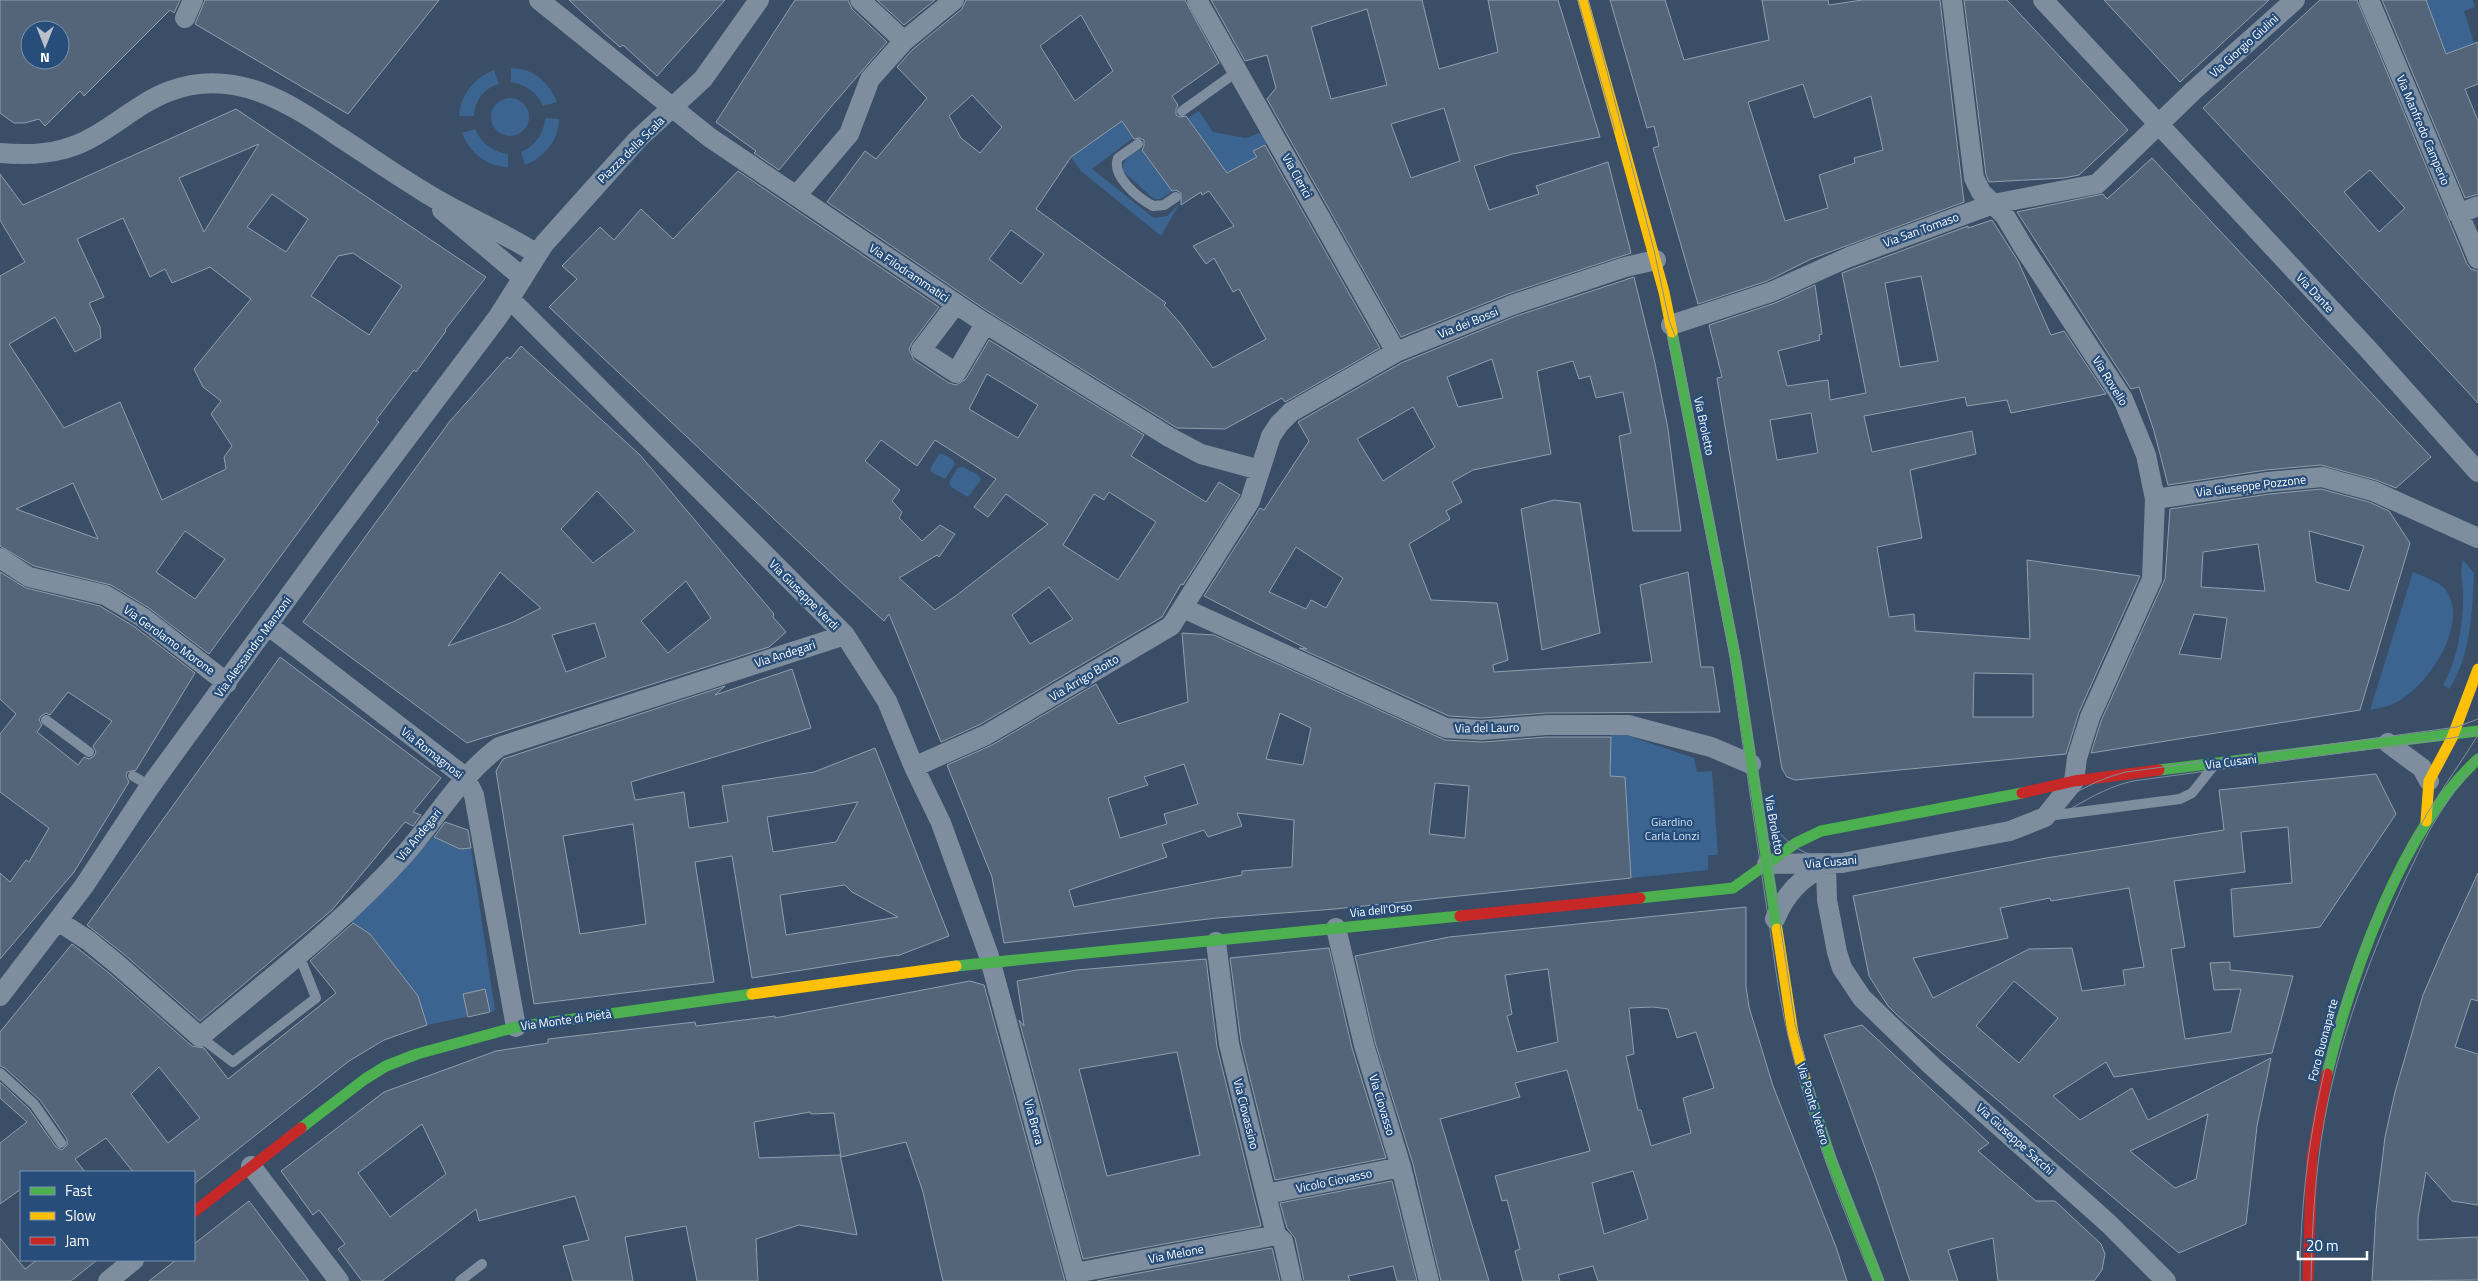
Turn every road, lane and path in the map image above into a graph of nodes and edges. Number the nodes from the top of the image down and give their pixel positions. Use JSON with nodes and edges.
{"nodes":[{"id":1,"x":539,"y":0,"type":"edge"},
{"id":2,"x":759,"y":0,"type":"edge"},
{"id":3,"x":860,"y":0,"type":"edge"},
{"id":4,"x":954,"y":0,"type":"edge"},
{"id":5,"x":1197,"y":0,"type":"edge"},
{"id":6,"x":1583,"y":0,"type":"edge"},
{"id":7,"x":1952,"y":0,"type":"edge"},
{"id":8,"x":2043,"y":0,"type":"edge"},
{"id":9,"x":2295,"y":0,"type":"edge"},
{"id":10,"x":2369,"y":0,"type":"edge"},
{"id":11,"x":904,"y":41,"type":"junction"},
{"id":12,"x":1238,"y":71,"type":"junction"},
{"id":13,"x":672,"y":109,"type":"junction"},
{"id":14,"x":1182,"y":111,"type":"dead end"},
{"id":15,"x":2159,"y":125,"type":"junction"},
{"id":16,"x":1138,"y":144,"type":"dead end"},
{"id":17,"x":0,"y":153,"type":"edge"},
{"id":18,"x":422,"y":191,"type":"junction"},
{"id":19,"x":796,"y":196,"type":"junction"},
{"id":20,"x":1176,"y":197,"type":"dead end"},
{"id":21,"x":1993,"y":204,"type":"junction"},
{"id":22,"x":2478,"y":206,"type":"edge"},
{"id":23,"x":2458,"y":214,"type":"junction"},
{"id":24,"x":537,"y":254,"type":"junction"},
{"id":25,"x":2478,"y":259,"type":"edge"},
{"id":26,"x":1656,"y":260,"type":"junction"},
{"id":27,"x":522,"y":278,"type":"junction"},
{"id":28,"x":510,"y":299,"type":"junction"},
{"id":29,"x":956,"y":304,"type":"junction"},
{"id":30,"x":985,"y":324,"type":"junction"},
{"id":31,"x":1671,"y":325,"type":"junction"},
{"id":32,"x":1396,"y":352,"type":"junction"},
{"id":33,"x":2474,"y":467,"type":"edge"},
{"id":34,"x":1260,"y":470,"type":"junction"},
{"id":35,"x":2155,"y":499,"type":"junction"},
{"id":36,"x":2478,"y":538,"type":"edge"},
{"id":37,"x":0,"y":558,"type":"edge"},
{"id":38,"x":1183,"y":608,"type":"junction"},
{"id":39,"x":269,"y":626,"type":"junction"},
{"id":40,"x":845,"y":635,"type":"junction"},
{"id":41,"x":2478,"y":669,"type":"edge"},
{"id":42,"x":227,"y":683,"type":"junction"},
{"id":43,"x":46,"y":720,"type":"dead end"},
{"id":44,"x":2478,"y":731,"type":"edge"},
{"id":45,"x":2454,"y":734,"type":"junction"},
{"id":46,"x":2388,"y":744,"type":"junction"},
{"id":47,"x":89,"y":752,"type":"dead end"},
{"id":48,"x":2478,"y":759,"type":"edge"},
{"id":49,"x":1751,"y":764,"type":"junction"},
{"id":50,"x":2216,"y":764,"type":"junction"},
{"id":51,"x":914,"y":766,"type":"junction"},
{"id":52,"x":133,"y":776,"type":"dead end"},
{"id":53,"x":465,"y":777,"type":"junction"},
{"id":54,"x":2074,"y":781,"type":"junction"},
{"id":55,"x":2429,"y":781,"type":"junction"},
{"id":56,"x":150,"y":786,"type":"junction"},
{"id":57,"x":2045,"y":816,"type":"junction"},
{"id":58,"x":2426,"y":821,"type":"junction"},
{"id":59,"x":1767,"y":864,"type":"junction"},
{"id":60,"x":1826,"y":865,"type":"junction"},
{"id":61,"x":1775,"y":919,"type":"junction"},
{"id":62,"x":58,"y":921,"type":"junction"},
{"id":63,"x":1336,"y":928,"type":"junction"},
{"id":64,"x":1216,"y":942,"type":"junction"},
{"id":65,"x":295,"y":957,"type":"junction"},
{"id":66,"x":991,"y":962,"type":"junction"},
{"id":67,"x":0,"y":996,"type":"edge"},
{"id":68,"x":516,"y":1027,"type":"junction"},
{"id":69,"x":200,"y":1037,"type":"junction"},
{"id":70,"x":0,"y":1073,"type":"edge"},
{"id":71,"x":61,"y":1143,"type":"dead end"},
{"id":72,"x":252,"y":1166,"type":"junction"},
{"id":73,"x":1402,"y":1167,"type":"junction"},
{"id":74,"x":1266,"y":1194,"type":"junction"},
{"id":75,"x":195,"y":1211,"type":"edge"},
{"id":76,"x":1276,"y":1235,"type":"junction"},
{"id":77,"x":133,"y":1261,"type":"edge"},
{"id":78,"x":482,"y":1264,"type":"dead end"},
{"id":79,"x":1076,"y":1277,"type":"edge"},
{"id":80,"x":108,"y":1281,"type":"edge"},
{"id":81,"x":339,"y":1281,"type":"edge"},
{"id":82,"x":460,"y":1281,"type":"edge"},
{"id":83,"x":1292,"y":1281,"type":"edge"},
{"id":84,"x":1429,"y":1281,"type":"edge"},
{"id":85,"x":1879,"y":1281,"type":"edge"},
{"id":86,"x":2166,"y":1281,"type":"edge"},
{"id":87,"x":2308,"y":1281,"type":"edge"}],
"edges":[{"from":1,"to":13,"type":"street","name":"Piazza della Scala"},
{"from":2,"to":13,"type":"street"},
{"from":3,"to":11,"type":"street"},
{"from":4,"to":11,"type":"street"},
{"from":5,"to":12,"type":"street","name":"Via Clerici"},
{"from":6,"to":26,"type":"street","name":"Via Broletto"},
{"from":7,"to":21,"type":"street","name":"Via Rovello"},
{"from":8,"to":15,"type":"street","name":"Via Dante"},
{"from":9,"to":15,"type":"street","name":"Via Giorgio Giulini"},
{"from":10,"to":23,"type":"street","name":"Via Manfredo Camperio"},
{"from":11,"to":19,"type":"street"},
{"from":12,"to":14,"type":"lane"},
{"from":12,"to":32,"type":"street","name":"Via Clerici"},
{"from":13,"to":19,"type":"street","name":"Via Filodrammatici"},
{"from":13,"to":24,"type":"street","name":"Piazza della Scala"},
{"from":15,"to":21,"type":"street","name":"Via San Tomaso"},
{"from":15,"to":33,"type":"street","name":"Via Dante"},
{"from":16,"to":20,"type":"lane"},
{"from":17,"to":18,"type":"street"},
{"from":18,"to":24,"type":"street"},
{"from":18,"to":27,"type":"street"},
{"from":19,"to":29,"type":"street","name":"Via Filodrammatici"},
{"from":21,"to":31,"type":"street","name":"Via San Tomaso"},
{"from":21,"to":35,"type":"street","name":"Via Rovello"},
{"from":22,"to":23,"type":"street"},
{"from":23,"to":25,"type":"street","name":"Via Manfredo Camperio"},
{"from":24,"to":27,"type":"street","name":"Piazza della Scala"},
{"from":26,"to":31,"type":"street","name":"Via Broletto"},
{"from":26,"to":32,"type":"street","name":"Via dei Bossi"},
{"from":27,"to":28,"type":"street","name":"Piazza della Scala"},
{"from":28,"to":39,"type":"street","name":"Via Alessandro Manzoni"},
{"from":28,"to":40,"type":"street","name":"Via Giuseppe Verdi"},
{"from":29,"to":30,"type":"street","name":"Via Filodrammatici"},
{"from":29,"to":30,"type":"street"},
{"from":30,"to":34,"type":"street","name":"Via Filodrammatici"},
{"from":31,"to":49,"type":"street","name":"Via Broletto"},
{"from":32,"to":34,"type":"street","name":"Via dei Bossi"},
{"from":34,"to":38,"type":"street","name":"Via Arrigo Boito"},
{"from":35,"to":36,"type":"street","name":"Via Giuseppe Pozzone"},
{"from":35,"to":54,"type":"street","name":"Via Rovello"},
{"from":37,"to":42,"type":"street","name":"Via Gerolamo Morone"},
{"from":38,"to":49,"type":"street","name":"Via del Lauro"},
{"from":38,"to":51,"type":"street","name":"Via Arrigo Boito"},
{"from":39,"to":42,"type":"street","name":"Via Alessandro Manzoni"},
{"from":39,"to":53,"type":"street","name":"Via Romagnosi"},
{"from":40,"to":51,"type":"street","name":"Via Giuseppe Verdi"},
{"from":40,"to":53,"type":"street","name":"Via Andegari"},
{"from":41,"to":45,"type":"street","name":"Foro Buonaparte"},
{"from":42,"to":56,"type":"street","name":"Via Alessandro Manzoni"},
{"from":43,"to":47,"type":"lane"},
{"from":44,"to":45,"type":"street","name":"Via Cusani"},
{"from":45,"to":46,"type":"street","name":"Via Cusani"},
{"from":45,"to":55,"type":"street","name":"Foro Buonaparte"},
{"from":46,"to":50,"type":"street","name":"Via Cusani"},
{"from":46,"to":55,"type":"street"},
{"from":48,"to":58,"type":"street","name":"Foro Buonaparte"},
{"from":49,"to":59,"type":"street","name":"Via Broletto"},
{"from":50,"to":54,"type":"street","name":"Via Cusani"},
{"from":50,"to":57,"type":"lane"},
{"from":51,"to":66,"type":"street","name":"Via Giuseppe Verdi"},
{"from":52,"to":56,"type":"lane"},
{"from":53,"to":65,"type":"street","name":"Via Andegari"},
{"from":53,"to":68,"type":"street","name":"Via Romagnosi"},
{"from":54,"to":57,"type":"street","name":"Via Cusani"},
{"from":54,"to":59,"type":"street","name":"Via Cusani"},
{"from":55,"to":58,"type":"street","name":"Foro Buonaparte"},
{"from":56,"to":62,"type":"street","name":"Via Alessandro Manzoni"},
{"from":57,"to":60,"type":"street","name":"Via Cusani"},
{"from":58,"to":87,"type":"street","name":"Foro Buonaparte"},
{"from":59,"to":60,"type":"street","name":"Via Cusani"},
{"from":59,"to":61,"type":"street","name":"Via Ponte Vetero"},
{"from":59,"to":63,"type":"street","name":"Via dell'Orso"},
{"from":60,"to":61,"type":"street"},
{"from":60,"to":86,"type":"street","name":"Via Giuseppe Sacchi"},
{"from":61,"to":85,"type":"street","name":"Via Ponte Vetero"},
{"from":62,"to":67,"type":"street","name":"Via Alessandro Manzoni"},
{"from":62,"to":69,"type":"street"},
{"from":63,"to":64,"type":"street","name":"Via dell'Orso"},
{"from":63,"to":73,"type":"street","name":"Via Ciovasso"},
{"from":64,"to":66,"type":"street","name":"Via dell'Orso"},
{"from":64,"to":74,"type":"street","name":"Via Ciovassino"},
{"from":65,"to":69,"type":"street","name":"Via Andegari"},
{"from":65,"to":69,"type":"lane"},
{"from":66,"to":68,"type":"street","name":"Via Monte di Pietà"},
{"from":66,"to":79,"type":"street","name":"Via Brera"},
{"from":68,"to":72,"type":"street","name":"Via Monte di Pietà"},
{"from":70,"to":71,"type":"lane"},
{"from":72,"to":75,"type":"street","name":"Via Monte di Pietà"},
{"from":72,"to":81,"type":"street"},
{"from":73,"to":74,"type":"street","name":"Vicolo Ciovasso"},
{"from":73,"to":84,"type":"street","name":"Via Ciovasso"},
{"from":74,"to":76,"type":"street","name":"Via Ciovassino"},
{"from":76,"to":79,"type":"street","name":"Via Melone"},
{"from":76,"to":83,"type":"street","name":"Via Ciovassino"},
{"from":77,"to":80,"type":"street"},
{"from":78,"to":82,"type":"lane"}]}
